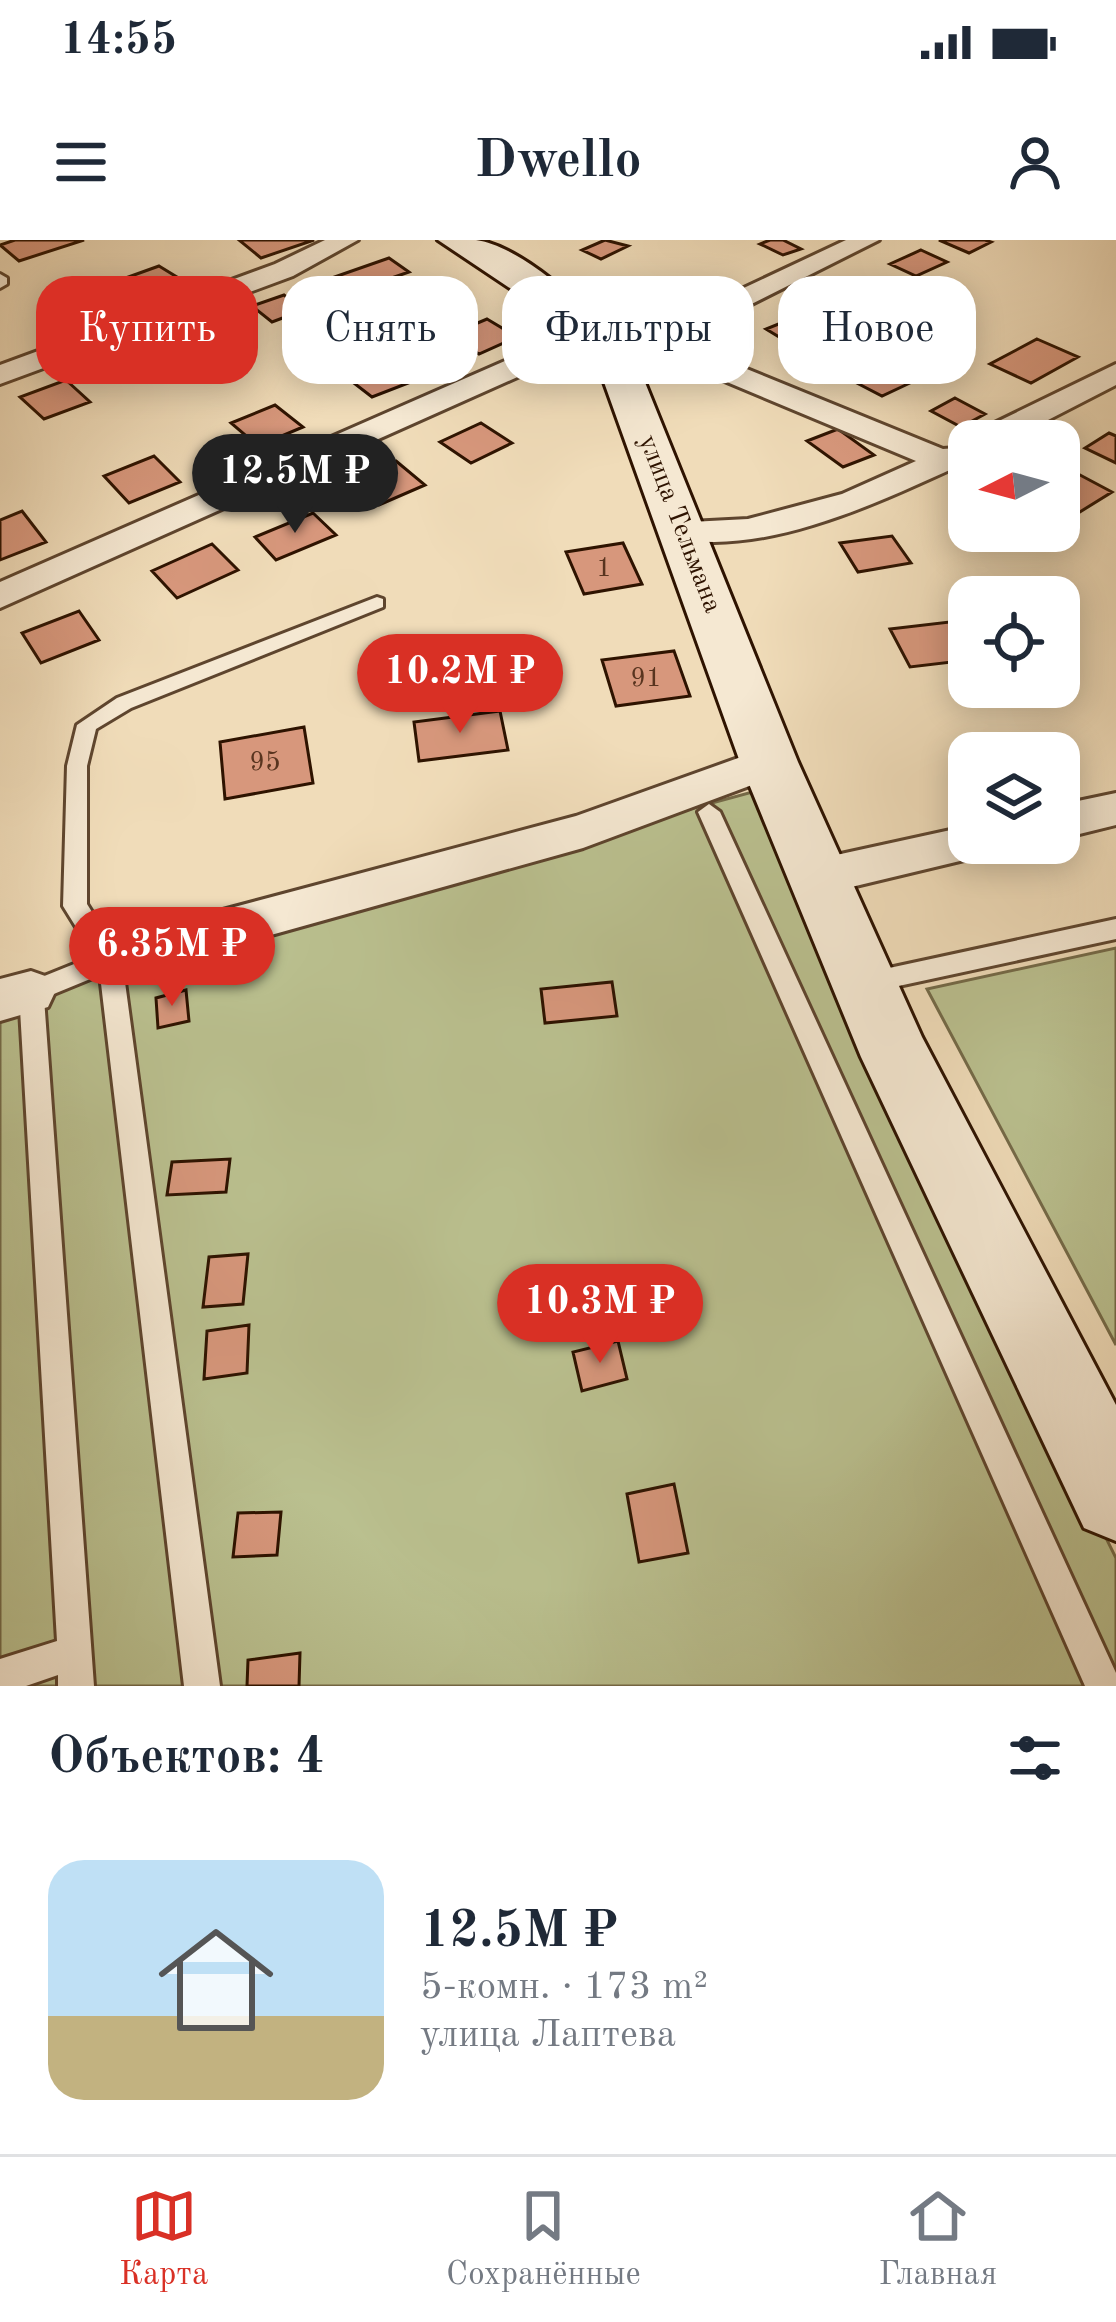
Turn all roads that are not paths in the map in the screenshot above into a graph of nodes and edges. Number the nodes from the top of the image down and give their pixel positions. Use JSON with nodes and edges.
{"nodes":[{"id":1,"x":345,"y":240,"type":"edge"},
{"id":2,"x":455,"y":240,"type":"edge"},
{"id":3,"x":866,"y":240,"type":"edge"},
{"id":4,"x":518,"y":276,"type":"edge"},
{"id":5,"x":754,"y":293,"type":"edge"},
{"id":6,"x":502,"y":373,"type":"edge"},
{"id":7,"x":0,"y":375,"type":"edge"},
{"id":8,"x":754,"y":378,"type":"edge"},
{"id":9,"x":1109,"y":383,"type":"edge"},
{"id":10,"x":626,"y":384,"type":"edge"},
{"id":11,"x":1029,"y":420,"type":"edge"},
{"id":12,"x":948,"y":451,"type":"edge"},
{"id":13,"x":948,"y":458,"type":"edge"},
{"id":14,"x":683,"y":530,"type":"junction"},
{"id":15,"x":0,"y":596,"type":"edge"},
{"id":16,"x":377,"y":603,"type":"dead end"},
{"id":17,"x":769,"y":762,"type":"junction"},
{"id":18,"x":1116,"y":809,"type":"edge"},
{"id":19,"x":709,"y":812,"type":"dead end"},
{"id":20,"x":1080,"y":817,"type":"edge"},
{"id":21,"x":948,"y":848,"type":"edge"},
{"id":22,"x":818,"y":877,"type":"junction"},
{"id":23,"x":1116,"y":929,"type":"edge"},
{"id":24,"x":110,"y":960,"type":"junction"},
{"id":25,"x":864,"y":983,"type":"junction"},
{"id":26,"x":15,"y":996,"type":"edge"},
{"id":27,"x":1116,"y":1496,"type":"edge"},
{"id":28,"x":76,"y":1669,"type":"edge"},
{"id":29,"x":0,"y":1677,"type":"edge"},
{"id":30,"x":202,"y":1686,"type":"edge"},
{"id":31,"x":1103,"y":1686,"type":"edge"}],
"edges":[{"from":1,"to":7,"type":"street"},
{"from":2,"to":4,"type":"street","name":"улица Тельмана"},
{"from":3,"to":5,"type":"street"},
{"from":6,"to":15,"type":"street"},
{"from":8,"to":12,"type":"street"},
{"from":9,"to":11,"type":"street"},
{"from":10,"to":14,"type":"street","name":"улица Тельмана"},
{"from":13,"to":14,"type":"street"},
{"from":14,"to":17,"type":"street","name":"улица Тельмана"},
{"from":16,"to":24,"type":"lane"},
{"from":17,"to":22,"type":"street","name":"улица Тельмана"},
{"from":17,"to":24,"type":"street"},
{"from":18,"to":20,"type":"street"},
{"from":19,"to":31,"type":"lane"},
{"from":21,"to":22,"type":"street"},
{"from":22,"to":25,"type":"street","name":"улица Тельмана"},
{"from":23,"to":25,"type":"lane"},
{"from":24,"to":26,"type":"lane"},
{"from":24,"to":30,"type":"lane"},
{"from":25,"to":27,"type":"street","name":"улица Тельмана"},
{"from":26,"to":28,"type":"lane"},
{"from":28,"to":29,"type":"lane"}]}
